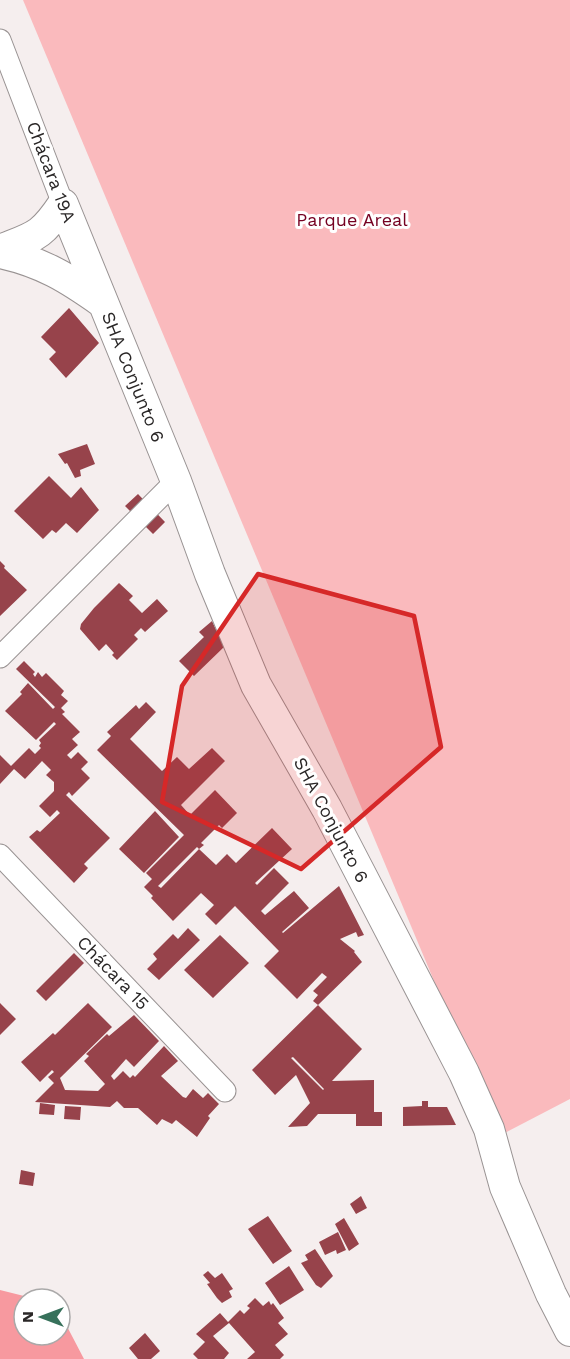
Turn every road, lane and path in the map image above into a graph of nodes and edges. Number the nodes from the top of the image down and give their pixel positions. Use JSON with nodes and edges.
{"nodes":[{"id":1,"x":0,"y":40,"type":"edge"},
{"id":2,"x":63,"y":204,"type":"junction"},
{"id":3,"x":0,"y":252,"type":"edge"},
{"id":4,"x":103,"y":303,"type":"junction"},
{"id":5,"x":176,"y":482,"type":"junction"},
{"id":6,"x":0,"y":657,"type":"edge"},
{"id":7,"x":0,"y":855,"type":"edge"},
{"id":8,"x":225,"y":1091,"type":"dead end"},
{"id":9,"x":570,"y":1331,"type":"edge"}],
"edges":[{"from":1,"to":2,"type":"street","name":"Chácara 19A"},
{"from":2,"to":3,"type":"street"},
{"from":2,"to":4,"type":"street","name":"Chácara 19A"},
{"from":3,"to":4,"type":"street"},
{"from":4,"to":5,"type":"street","name":"SHA Conjunto 6"},
{"from":5,"to":6,"type":"street"},
{"from":5,"to":9,"type":"street","name":"SHA Conjunto 6"},
{"from":7,"to":8,"type":"street","name":"Chácara 15"}]}
